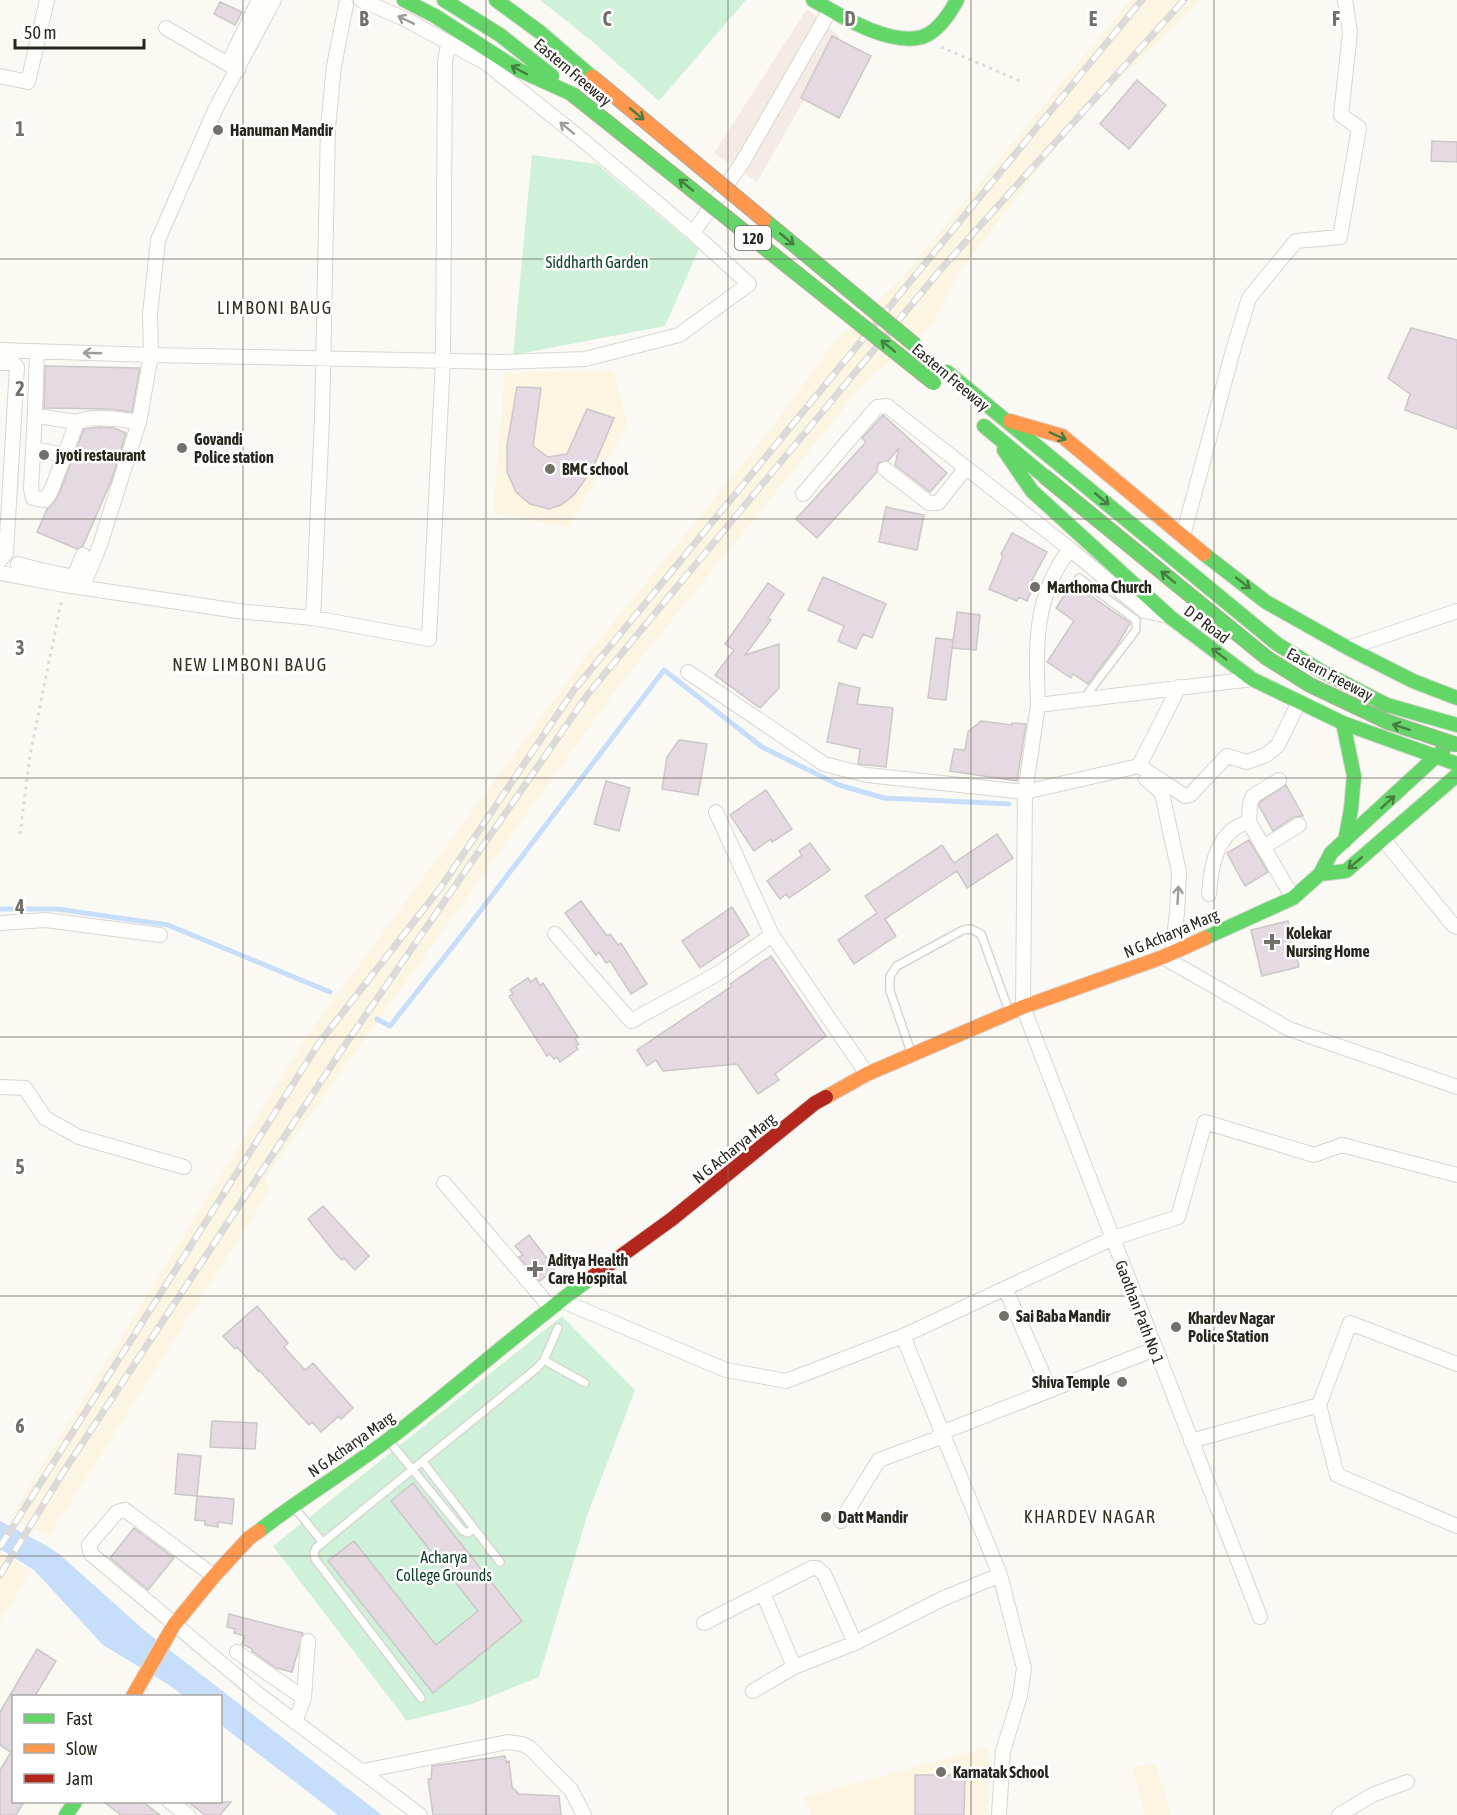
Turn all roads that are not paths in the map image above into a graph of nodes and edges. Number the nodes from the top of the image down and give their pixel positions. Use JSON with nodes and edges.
{"nodes":[{"id":1,"x":47,"y":0,"type":"edge"},
{"id":2,"x":259,"y":0,"type":"edge"},
{"id":3,"x":274,"y":0,"type":"edge"},
{"id":4,"x":361,"y":0,"type":"edge"},
{"id":5,"x":404,"y":0,"type":"edge"},
{"id":6,"x":444,"y":0,"type":"edge"},
{"id":7,"x":496,"y":0,"type":"edge"},
{"id":8,"x":518,"y":0,"type":"edge"},
{"id":9,"x":813,"y":0,"type":"edge"},
{"id":10,"x":957,"y":0,"type":"edge"},
{"id":11,"x":1345,"y":0,"type":"edge"},
{"id":12,"x":346,"y":5,"type":"dead end"},
{"id":13,"x":830,"y":10,"type":"junction"},
{"id":14,"x":166,"y":28,"type":"dead end"},
{"id":15,"x":448,"y":43,"type":"junction"},
{"id":16,"x":233,"y":67,"type":"junction"},
{"id":17,"x":0,"y":76,"type":"edge"},
{"id":18,"x":592,"y":77,"type":"junction"},
{"id":19,"x":572,"y":94,"type":"junction"},
{"id":20,"x":693,"y":233,"type":"junction"},
{"id":21,"x":0,"y":350,"type":"edge"},
{"id":22,"x":37,"y":351,"type":"junction"},
{"id":23,"x":151,"y":355,"type":"junction"},
{"id":24,"x":323,"y":358,"type":"junction"},
{"id":25,"x":443,"y":360,"type":"junction"},
{"id":26,"x":0,"y":363,"type":"edge"},
{"id":27,"x":938,"y":386,"type":"dead end"},
{"id":28,"x":35,"y":411,"type":"junction"},
{"id":29,"x":975,"y":418,"type":"dead end"},
{"id":30,"x":1002,"y":419,"type":"junction"},
{"id":31,"x":78,"y":422,"type":"junction"},
{"id":32,"x":139,"y":422,"type":"junction"},
{"id":33,"x":992,"y":432,"type":"junction"},
{"id":34,"x":33,"y":449,"type":"junction"},
{"id":35,"x":65,"y":455,"type":"junction"},
{"id":36,"x":885,"y":469,"type":"dead end"},
{"id":37,"x":965,"y":469,"type":"junction"},
{"id":38,"x":803,"y":494,"type":"dead end"},
{"id":39,"x":1183,"y":536,"type":"junction"},
{"id":40,"x":1070,"y":549,"type":"junction"},
{"id":41,"x":83,"y":555,"type":"dead end"},
{"id":42,"x":0,"y":560,"type":"edge"},
{"id":43,"x":18,"y":564,"type":"dead end"},
{"id":44,"x":0,"y":573,"type":"edge"},
{"id":45,"x":36,"y":574,"type":"junction"},
{"id":46,"x":1079,"y":578,"type":"dead end"},
{"id":47,"x":83,"y":586,"type":"junction"},
{"id":48,"x":1457,"y":611,"type":"edge"},
{"id":49,"x":1170,"y":617,"type":"junction"},
{"id":50,"x":313,"y":618,"type":"junction"},
{"id":51,"x":1348,"y":648,"type":"junction"},
{"id":52,"x":688,"y":672,"type":"dead end"},
{"id":53,"x":1252,"y":679,"type":"junction"},
{"id":54,"x":1413,"y":681,"type":"junction"},
{"id":55,"x":1457,"y":683,"type":"edge"},
{"id":56,"x":1179,"y":687,"type":"junction"},
{"id":57,"x":1457,"y":698,"type":"edge"},
{"id":58,"x":1083,"y":699,"type":"junction"},
{"id":59,"x":1299,"y":702,"type":"junction"},
{"id":60,"x":1038,"y":705,"type":"junction"},
{"id":61,"x":1343,"y":723,"type":"junction"},
{"id":62,"x":1457,"y":725,"type":"edge"},
{"id":63,"x":1457,"y":736,"type":"edge"},
{"id":64,"x":1457,"y":745,"type":"edge"},
{"id":65,"x":1437,"y":757,"type":"junction"},
{"id":66,"x":1457,"y":764,"type":"edge"},
{"id":67,"x":1139,"y":766,"type":"junction"},
{"id":68,"x":1457,"y":775,"type":"edge"},
{"id":69,"x":1279,"y":780,"type":"dead end"},
{"id":70,"x":1025,"y":797,"type":"junction"},
{"id":71,"x":716,"y":812,"type":"dead end"},
{"id":72,"x":1249,"y":822,"type":"junction"},
{"id":73,"x":1299,"y":825,"type":"dead end"},
{"id":74,"x":1383,"y":839,"type":"junction"},
{"id":75,"x":1345,"y":841,"type":"junction"},
{"id":76,"x":1263,"y":847,"type":"junction"},
{"id":77,"x":1320,"y":874,"type":"junction"},
{"id":78,"x":1209,"y":894,"type":"dead end"},
{"id":79,"x":1293,"y":898,"type":"junction"},
{"id":80,"x":0,"y":923,"type":"edge"},
{"id":81,"x":1457,"y":927,"type":"edge"},
{"id":82,"x":555,"y":934,"type":"dead end"},
{"id":83,"x":160,"y":935,"type":"dead end"},
{"id":84,"x":772,"y":935,"type":"junction"},
{"id":85,"x":1168,"y":955,"type":"junction"},
{"id":86,"x":1016,"y":1010,"type":"junction"},
{"id":87,"x":912,"y":1054,"type":"junction"},
{"id":88,"x":867,"y":1074,"type":"junction"},
{"id":89,"x":0,"y":1087,"type":"edge"},
{"id":90,"x":1457,"y":1087,"type":"edge"},
{"id":91,"x":184,"y":1167,"type":"dead end"},
{"id":92,"x":1457,"y":1176,"type":"edge"},
{"id":93,"x":444,"y":1183,"type":"dead end"},
{"id":94,"x":1112,"y":1239,"type":"junction"},
{"id":95,"x":1005,"y":1288,"type":"junction"},
{"id":96,"x":555,"y":1304,"type":"junction"},
{"id":97,"x":558,"y":1328,"type":"dead end"},
{"id":98,"x":903,"y":1336,"type":"junction"},
{"id":99,"x":1155,"y":1349,"type":"junction"},
{"id":100,"x":544,"y":1360,"type":"junction"},
{"id":101,"x":1457,"y":1364,"type":"edge"},
{"id":102,"x":585,"y":1383,"type":"dead end"},
{"id":103,"x":1050,"y":1390,"type":"junction"},
{"id":104,"x":1319,"y":1406,"type":"junction"},
{"id":105,"x":939,"y":1436,"type":"junction"},
{"id":106,"x":388,"y":1440,"type":"junction"},
{"id":107,"x":1191,"y":1442,"type":"junction"},
{"id":108,"x":423,"y":1462,"type":"junction"},
{"id":109,"x":413,"y":1470,"type":"junction"},
{"id":110,"x":292,"y":1505,"type":"junction"},
{"id":111,"x":842,"y":1521,"type":"dead end"},
{"id":112,"x":1457,"y":1526,"type":"edge"},
{"id":113,"x":474,"y":1528,"type":"junction"},
{"id":114,"x":323,"y":1543,"type":"junction"},
{"id":115,"x":500,"y":1562,"type":"dead end"},
{"id":116,"x":1000,"y":1575,"type":"junction"},
{"id":117,"x":214,"y":1576,"type":"junction"},
{"id":118,"x":763,"y":1593,"type":"junction"},
{"id":119,"x":1260,"y":1617,"type":"dead end"},
{"id":120,"x":704,"y":1623,"type":"dead end"},
{"id":121,"x":174,"y":1625,"type":"junction"},
{"id":122,"x":308,"y":1641,"type":"dead end"},
{"id":123,"x":855,"y":1643,"type":"junction"},
{"id":124,"x":237,"y":1652,"type":"dead end"},
{"id":125,"x":794,"y":1667,"type":"junction"},
{"id":126,"x":753,"y":1691,"type":"dead end"},
{"id":127,"x":134,"y":1695,"type":"edge"},
{"id":128,"x":304,"y":1698,"type":"junction"},
{"id":129,"x":421,"y":1698,"type":"dead end"},
{"id":130,"x":296,"y":1722,"type":"junction"},
{"id":131,"x":363,"y":1771,"type":"junction"},
{"id":132,"x":1407,"y":1782,"type":"dead end"},
{"id":133,"x":171,"y":1803,"type":"edge"},
{"id":134,"x":188,"y":1815,"type":"edge"},
{"id":135,"x":420,"y":1815,"type":"edge"},
{"id":136,"x":584,"y":1815,"type":"edge"},
{"id":137,"x":999,"y":1815,"type":"edge"},
{"id":138,"x":1339,"y":1815,"type":"edge"}],
"edges":[{"from":1,"to":17,"type":"street"},
{"from":2,"to":16,"type":"street"},
{"from":3,"to":16,"type":"street"},
{"from":15,"to":4,"type":"street","one_way":true},
{"from":19,"to":5,"type":"main road","one_way":true},
{"from":6,"to":19,"type":"main road","name":"Eastern Freeway"},
{"from":7,"to":18,"type":"main road","name":"Eastern Freeway"},
{"from":8,"to":18,"type":"main road"},
{"from":9,"to":13,"type":"main road"},
{"from":10,"to":13,"type":"main road"},
{"from":11,"to":39,"type":"street"},
{"from":12,"to":24,"type":"street"},
{"from":13,"to":20,"type":"street"},
{"from":14,"to":16,"type":"street"},
{"from":20,"to":15,"type":"street","one_way":true},
{"from":15,"to":25,"type":"street"},
{"from":16,"to":23,"type":"street"},
{"from":18,"to":30,"type":"main road","name":"Eastern Freeway","number":"120","one_way":true,"bridge":true},
{"from":27,"to":19,"type":"main road","name":"Eastern Freeway","number":"120","one_way":true,"bridge":true},
{"from":20,"to":25,"type":"street"},
{"from":21,"to":22,"type":"street"},
{"from":23,"to":22,"type":"street","one_way":true},
{"from":22,"to":28,"type":"street"},
{"from":23,"to":24,"type":"street"},
{"from":23,"to":32,"type":"street"},
{"from":24,"to":25,"type":"street"},
{"from":24,"to":50,"type":"street"},
{"from":25,"to":50,"type":"street"},
{"from":26,"to":42,"type":"street"},
{"from":28,"to":31,"type":"street"},
{"from":28,"to":34,"type":"street"},
{"from":29,"to":33,"type":"main road","name":"Eastern Freeway"},
{"from":30,"to":39,"type":"main road","one_way":true},
{"from":30,"to":62,"type":"main road","name":"Eastern Freeway","one_way":true},
{"from":31,"to":32,"type":"street"},
{"from":31,"to":35,"type":"street"},
{"from":32,"to":47,"type":"street"},
{"from":33,"to":49,"type":"main road","name":"D P Road"},
{"from":64,"to":33,"type":"main road","name":"Eastern Freeway","one_way":true,"bridge":true},
{"from":34,"to":35,"type":"street"},
{"from":34,"to":35,"type":"street"},
{"from":36,"to":37,"type":"street"},
{"from":37,"to":38,"type":"street"},
{"from":37,"to":40,"type":"street"},
{"from":39,"to":51,"type":"main road","one_way":true},
{"from":40,"to":49,"type":"street"},
{"from":40,"to":60,"type":"street"},
{"from":41,"to":45,"type":"street"},
{"from":43,"to":45,"type":"street"},
{"from":44,"to":45,"type":"street"},
{"from":45,"to":47,"type":"street"},
{"from":46,"to":58,"type":"lane"},
{"from":47,"to":50,"type":"street"},
{"from":48,"to":51,"type":"street"},
{"from":53,"to":49,"type":"main road","name":"D P Road","one_way":true},
{"from":51,"to":54,"type":"main road"},
{"from":52,"to":70,"type":"street"},
{"from":53,"to":56,"type":"street"},
{"from":53,"to":59,"type":"main road","name":"D P Road"},
{"from":54,"to":55,"type":"main road"},
{"from":54,"to":57,"type":"main road"},
{"from":56,"to":58,"type":"street"},
{"from":56,"to":67,"type":"street"},
{"from":58,"to":60,"type":"street"},
{"from":59,"to":61,"type":"main road","name":"D P Road"},
{"from":59,"to":67,"type":"street"},
{"from":60,"to":70,"type":"street"},
{"from":61,"to":65,"type":"main road","name":"D P Road"},
{"from":61,"to":75,"type":"main road"},
{"from":63,"to":65,"type":"main road","name":"N G Acharya Marg"},
{"from":65,"to":66,"type":"main road","name":"D P Road"},
{"from":75,"to":65,"type":"main road","name":"N G Acharya Marg","one_way":true},
{"from":67,"to":70,"type":"street"},
{"from":68,"to":74,"type":"main road"},
{"from":69,"to":72,"type":"street"},
{"from":85,"to":70,"type":"street","one_way":true},
{"from":70,"to":86,"type":"street"},
{"from":71,"to":84,"type":"street"},
{"from":72,"to":76,"type":"street"},
{"from":72,"to":78,"type":"street"},
{"from":73,"to":76,"type":"street"},
{"from":74,"to":77,"type":"main road","one_way":true},
{"from":74,"to":81,"type":"street"},
{"from":75,"to":77,"type":"main road","name":"N G Acharya Marg"},
{"from":76,"to":79,"type":"street"},
{"from":77,"to":79,"type":"main road","name":"N G Acharya Marg"},
{"from":79,"to":85,"type":"main road","name":"N G Acharya Marg"},
{"from":80,"to":83,"type":"street"},
{"from":82,"to":84,"type":"street"},
{"from":84,"to":88,"type":"street"},
{"from":85,"to":86,"type":"main road","name":"N G Acharya Marg"},
{"from":85,"to":90,"type":"street"},
{"from":86,"to":87,"type":"main road","name":"N G Acharya Marg"},
{"from":86,"to":87,"type":"lane"},
{"from":86,"to":94,"type":"street","name":"Gaothan Path No 1"},
{"from":87,"to":88,"type":"main road","name":"N G Acharya Marg"},
{"from":88,"to":96,"type":"main road","name":"N G Acharya Marg"},
{"from":89,"to":91,"type":"street"},
{"from":92,"to":94,"type":"street"},
{"from":93,"to":96,"type":"street"},
{"from":94,"to":95,"type":"street"},
{"from":94,"to":99,"type":"street","name":"Gaothan Path No 1"},
{"from":95,"to":98,"type":"street"},
{"from":95,"to":103,"type":"street"},
{"from":96,"to":98,"type":"street"},
{"from":96,"to":106,"type":"main road","name":"N G Acharya Marg"},
{"from":97,"to":100,"type":"lane"},
{"from":98,"to":105,"type":"street"},
{"from":99,"to":103,"type":"street"},
{"from":99,"to":107,"type":"street","name":"Gaothan Path No 1"},
{"from":100,"to":102,"type":"lane"},
{"from":100,"to":108,"type":"lane"},
{"from":101,"to":104,"type":"street"},
{"from":103,"to":105,"type":"street"},
{"from":104,"to":107,"type":"street"},
{"from":104,"to":112,"type":"street"},
{"from":105,"to":111,"type":"street"},
{"from":105,"to":116,"type":"street"},
{"from":106,"to":109,"type":"lane"},
{"from":106,"to":110,"type":"main road","name":"N G Acharya Marg"},
{"from":107,"to":119,"type":"street","name":"Gaothan Path No 1"},
{"from":108,"to":109,"type":"lane"},
{"from":108,"to":113,"type":"lane"},
{"from":109,"to":113,"type":"lane"},
{"from":109,"to":114,"type":"lane"},
{"from":110,"to":114,"type":"lane"},
{"from":110,"to":117,"type":"main road","name":"N G Acharya Marg"},
{"from":113,"to":115,"type":"lane"},
{"from":114,"to":129,"type":"lane"},
{"from":116,"to":123,"type":"street"},
{"from":116,"to":137,"type":"street"},
{"from":117,"to":121,"type":"main road","name":"N G Acharya Marg"},
{"from":117,"to":121,"type":"street"},
{"from":118,"to":120,"type":"street"},
{"from":118,"to":123,"type":"street"},
{"from":118,"to":125,"type":"street"},
{"from":121,"to":127,"type":"main road","name":"N G Acharya Marg"},
{"from":121,"to":130,"type":"street"},
{"from":122,"to":128,"type":"street"},
{"from":123,"to":125,"type":"street"},
{"from":124,"to":128,"type":"street"},
{"from":125,"to":126,"type":"street"},
{"from":128,"to":130,"type":"street"},
{"from":130,"to":131,"type":"street"},
{"from":131,"to":135,"type":"street"},
{"from":131,"to":136,"type":"street"},
{"from":132,"to":138,"type":"street"},
{"from":133,"to":134,"type":"street"}]}
